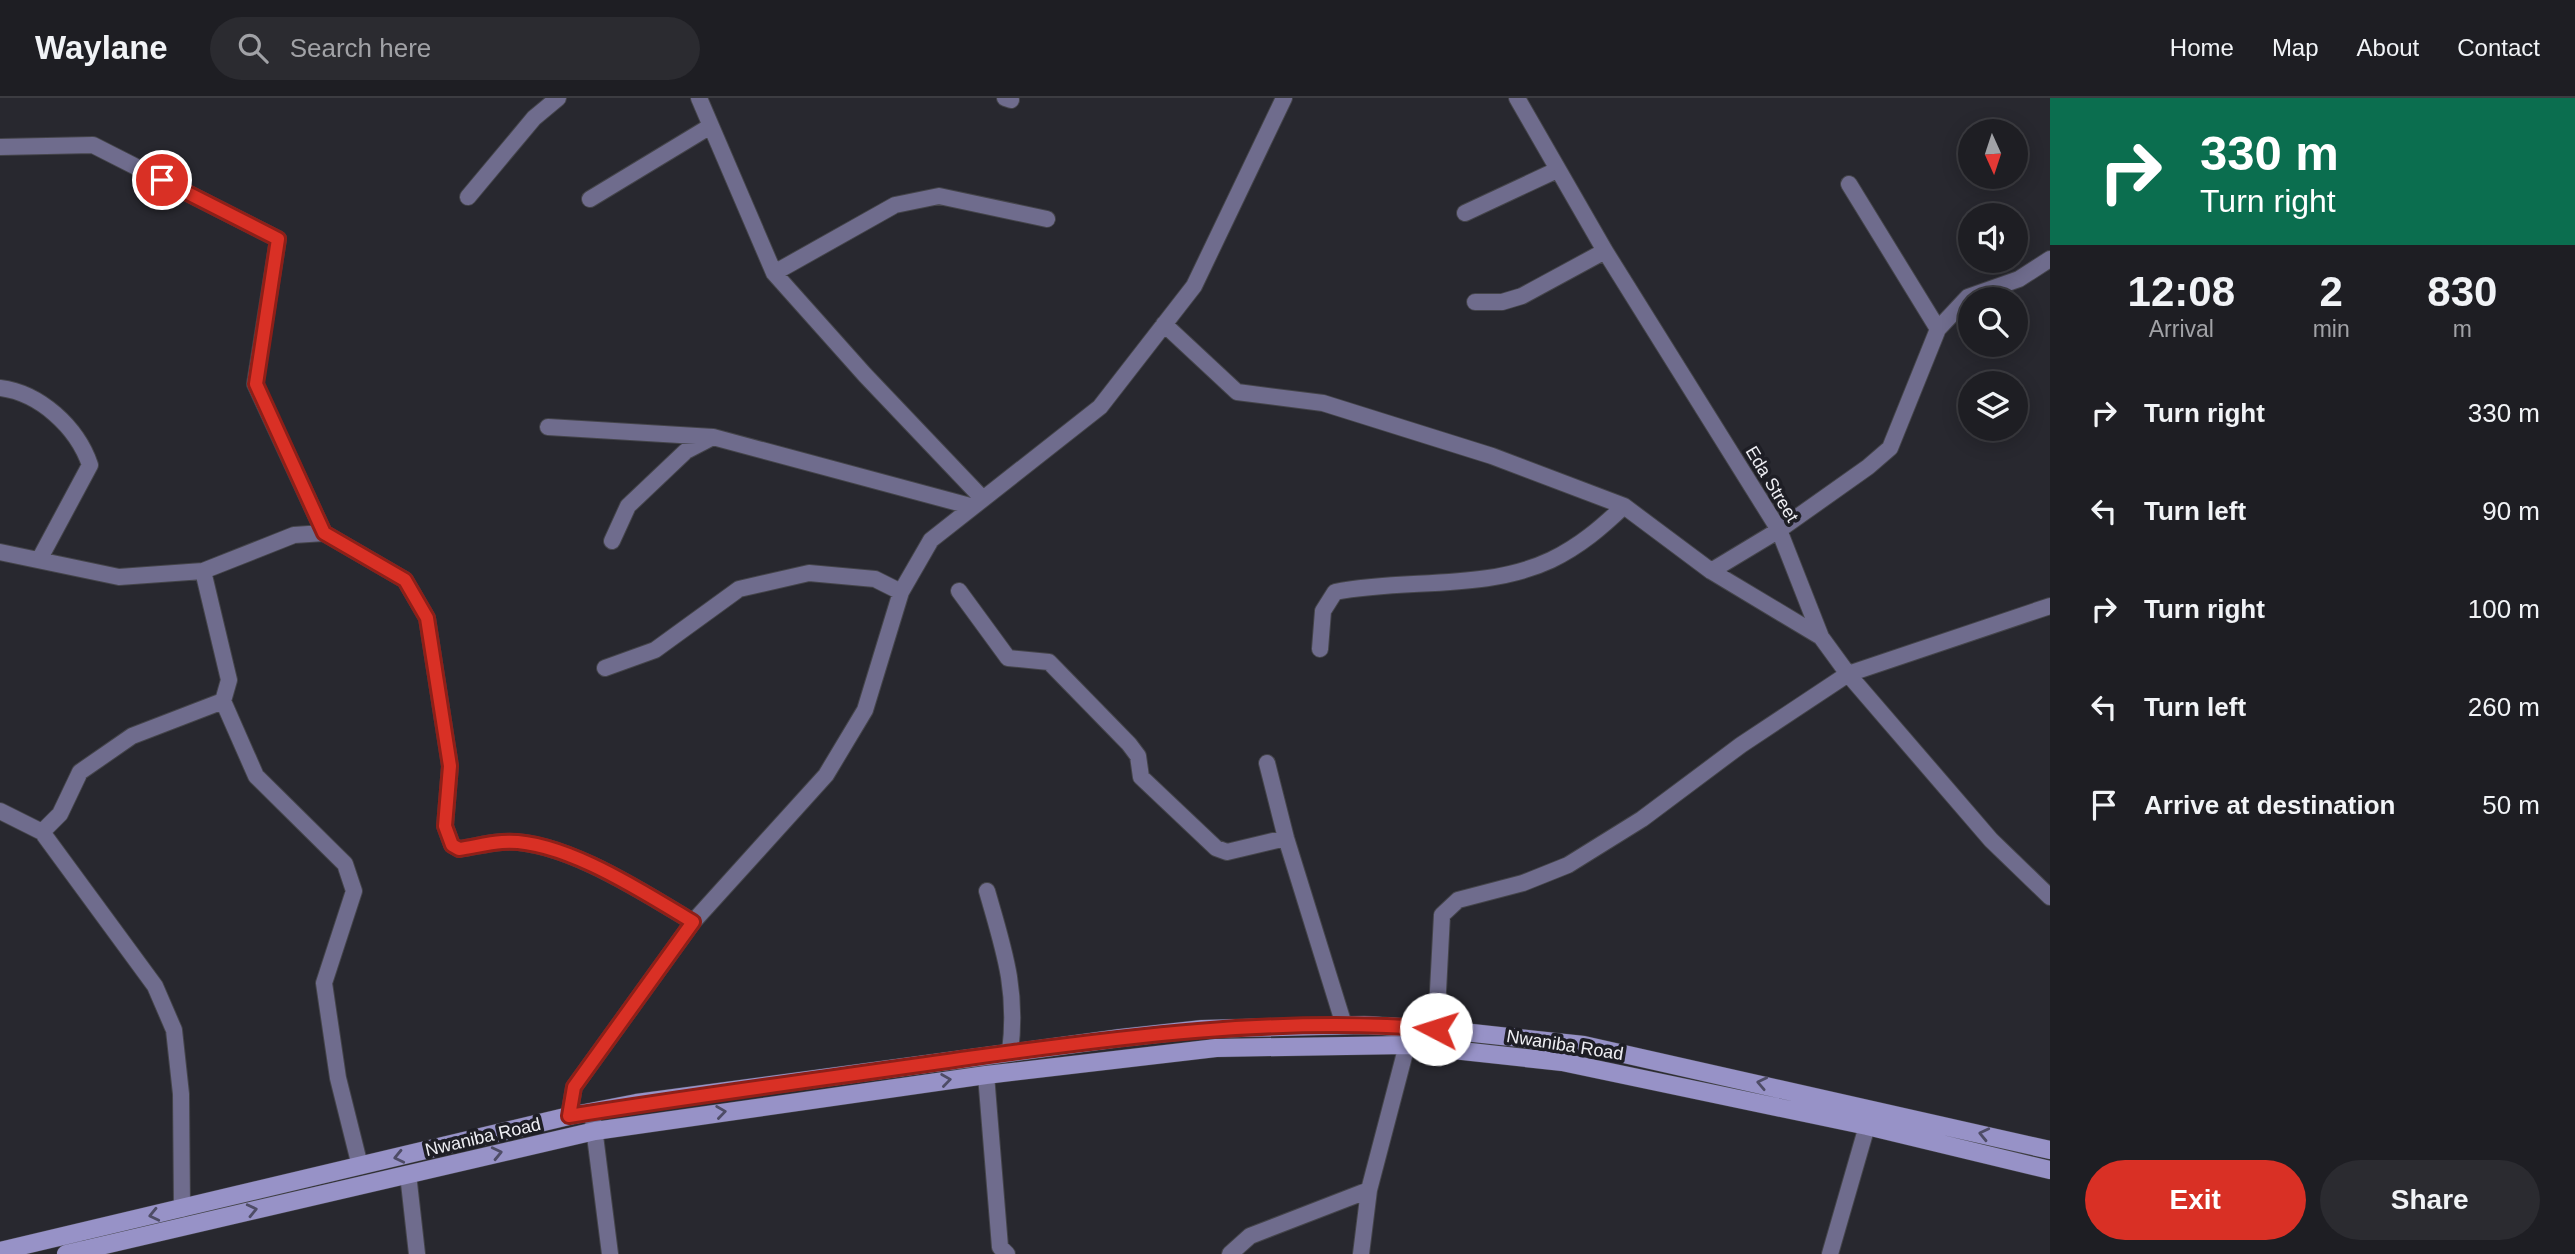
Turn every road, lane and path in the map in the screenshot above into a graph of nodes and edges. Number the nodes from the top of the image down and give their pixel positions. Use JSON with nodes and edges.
{"nodes":[{"id":1,"x":558,"y":98,"type":"edge"},
{"id":2,"x":699,"y":98,"type":"edge"},
{"id":3,"x":1284,"y":98,"type":"edge"},
{"id":4,"x":1517,"y":98,"type":"edge"},
{"id":5,"x":709,"y":127,"type":"junction"},
{"id":6,"x":0,"y":147,"type":"edge"},
{"id":7,"x":1557,"y":170,"type":"junction"},
{"id":8,"x":1849,"y":184,"type":"dead end"},
{"id":9,"x":468,"y":197,"type":"dead end"},
{"id":10,"x":590,"y":199,"type":"dead end"},
{"id":11,"x":1465,"y":213,"type":"dead end"},
{"id":12,"x":1048,"y":219,"type":"dead end"},
{"id":13,"x":1605,"y":251,"type":"junction"},
{"id":14,"x":2050,"y":259,"type":"edge"},
{"id":15,"x":774,"y":273,"type":"junction"},
{"id":16,"x":1475,"y":302,"type":"dead end"},
{"id":17,"x":1164,"y":324,"type":"junction"},
{"id":18,"x":1938,"y":330,"type":"junction"},
{"id":19,"x":0,"y":388,"type":"edge"},
{"id":20,"x":548,"y":427,"type":"dead end"},
{"id":21,"x":713,"y":437,"type":"junction"},
{"id":22,"x":976,"y":503,"type":"junction"},
{"id":23,"x":1625,"y":506,"type":"junction"},
{"id":24,"x":1779,"y":530,"type":"junction"},
{"id":25,"x":324,"y":533,"type":"junction"},
{"id":26,"x":612,"y":541,"type":"dead end"},
{"id":27,"x":0,"y":552,"type":"edge"},
{"id":28,"x":39,"y":560,"type":"junction"},
{"id":29,"x":203,"y":571,"type":"junction"},
{"id":30,"x":1711,"y":571,"type":"junction"},
{"id":31,"x":959,"y":591,"type":"dead end"},
{"id":32,"x":901,"y":592,"type":"junction"},
{"id":33,"x":2050,"y":606,"type":"edge"},
{"id":34,"x":1821,"y":637,"type":"junction"},
{"id":35,"x":1320,"y":649,"type":"dead end"},
{"id":36,"x":605,"y":667,"type":"dead end"},
{"id":37,"x":1847,"y":674,"type":"junction"},
{"id":38,"x":223,"y":701,"type":"junction"},
{"id":39,"x":1267,"y":763,"type":"dead end"},
{"id":40,"x":0,"y":811,"type":"edge"},
{"id":41,"x":42,"y":832,"type":"junction"},
{"id":42,"x":1286,"y":838,"type":"junction"},
{"id":43,"x":987,"y":891,"type":"dead end"},
{"id":44,"x":2050,"y":897,"type":"edge"},
{"id":45,"x":693,"y":922,"type":"junction"},
{"id":46,"x":1344,"y":1025,"type":"junction"},
{"id":47,"x":1436,"y":1029,"type":"junction"},
{"id":48,"x":1408,"y":1045,"type":"junction"},
{"id":49,"x":1010,"y":1052,"type":"junction"},
{"id":50,"x":986,"y":1074,"type":"junction"},
{"id":51,"x":592,"y":1112,"type":"junction"},
{"id":52,"x":569,"y":1116,"type":"junction"},
{"id":53,"x":1867,"y":1126,"type":"junction"},
{"id":54,"x":595,"y":1131,"type":"junction"},
{"id":55,"x":2050,"y":1150,"type":"edge"},
{"id":56,"x":360,"y":1166,"type":"junction"},
{"id":57,"x":2050,"y":1170,"type":"edge"},
{"id":58,"x":408,"y":1174,"type":"junction"},
{"id":59,"x":1369,"y":1190,"type":"junction"},
{"id":60,"x":182,"y":1209,"type":"junction"},
{"id":61,"x":0,"y":1251,"type":"edge"},
{"id":62,"x":66,"y":1254,"type":"edge"},
{"id":63,"x":417,"y":1254,"type":"edge"},
{"id":64,"x":610,"y":1254,"type":"edge"},
{"id":65,"x":1007,"y":1254,"type":"edge"},
{"id":66,"x":1230,"y":1254,"type":"edge"},
{"id":67,"x":1361,"y":1254,"type":"edge"},
{"id":68,"x":1830,"y":1254,"type":"edge"}],
"edges":[{"from":1,"to":9,"type":"street"},
{"from":2,"to":5,"type":"street"},
{"from":3,"to":17,"type":"street"},
{"from":4,"to":7,"type":"street","name":"Eda Street"},
{"from":5,"to":10,"type":"street"},
{"from":5,"to":15,"type":"street"},
{"from":6,"to":25,"type":"street"},
{"from":7,"to":11,"type":"street"},
{"from":7,"to":13,"type":"street","name":"Eda Street"},
{"from":8,"to":18,"type":"street"},
{"from":12,"to":15,"type":"street"},
{"from":13,"to":16,"type":"street"},
{"from":13,"to":24,"type":"street","name":"Eda Street"},
{"from":14,"to":18,"type":"street"},
{"from":15,"to":22,"type":"street"},
{"from":17,"to":22,"type":"street"},
{"from":17,"to":23,"type":"street"},
{"from":18,"to":24,"type":"street"},
{"from":19,"to":28,"type":"street"},
{"from":20,"to":21,"type":"street"},
{"from":21,"to":22,"type":"street"},
{"from":21,"to":26,"type":"street"},
{"from":22,"to":32,"type":"street"},
{"from":23,"to":30,"type":"street"},
{"from":23,"to":35,"type":"street"},
{"from":24,"to":30,"type":"street"},
{"from":24,"to":34,"type":"street","name":"Eda Street"},
{"from":25,"to":29,"type":"street"},
{"from":25,"to":45,"type":"street"},
{"from":27,"to":28,"type":"street"},
{"from":28,"to":29,"type":"street"},
{"from":29,"to":38,"type":"street"},
{"from":30,"to":34,"type":"street"},
{"from":31,"to":42,"type":"street"},
{"from":32,"to":36,"type":"street"},
{"from":32,"to":45,"type":"street"},
{"from":33,"to":37,"type":"street"},
{"from":34,"to":37,"type":"street","name":"Eda Street"},
{"from":37,"to":44,"type":"street","name":"Eda Street"},
{"from":37,"to":47,"type":"street"},
{"from":38,"to":41,"type":"street"},
{"from":38,"to":56,"type":"street"},
{"from":39,"to":42,"type":"street"},
{"from":40,"to":41,"type":"street"},
{"from":41,"to":60,"type":"street"},
{"from":42,"to":46,"type":"street"},
{"from":43,"to":49,"type":"street"},
{"from":45,"to":52,"type":"street"},
{"from":46,"to":47,"type":"main road","name":"Nwaniba Road"},
{"from":46,"to":49,"type":"main road","name":"Nwaniba Road"},
{"from":55,"to":47,"type":"main road","name":"Nwaniba Road","one_way":true},
{"from":48,"to":50,"type":"main road"},
{"from":48,"to":53,"type":"main road"},
{"from":48,"to":59,"type":"street"},
{"from":49,"to":51,"type":"main road","name":"Nwaniba Road"},
{"from":54,"to":50,"type":"main road","one_way":true},
{"from":50,"to":65,"type":"street"},
{"from":51,"to":52,"type":"main road","name":"Nwaniba Road"},
{"from":51,"to":54,"type":"street"},
{"from":52,"to":56,"type":"main road","name":"Nwaniba Road","one_way":true},
{"from":53,"to":57,"type":"main road"},
{"from":53,"to":68,"type":"street"},
{"from":58,"to":54,"type":"main road","one_way":true},
{"from":54,"to":64,"type":"street"},
{"from":56,"to":60,"type":"main road","name":"Nwaniba Road"},
{"from":62,"to":58,"type":"main road","one_way":true},
{"from":58,"to":63,"type":"street"},
{"from":59,"to":66,"type":"street"},
{"from":59,"to":67,"type":"street"},
{"from":60,"to":61,"type":"main road","name":"Nwaniba Road","one_way":true}]}
